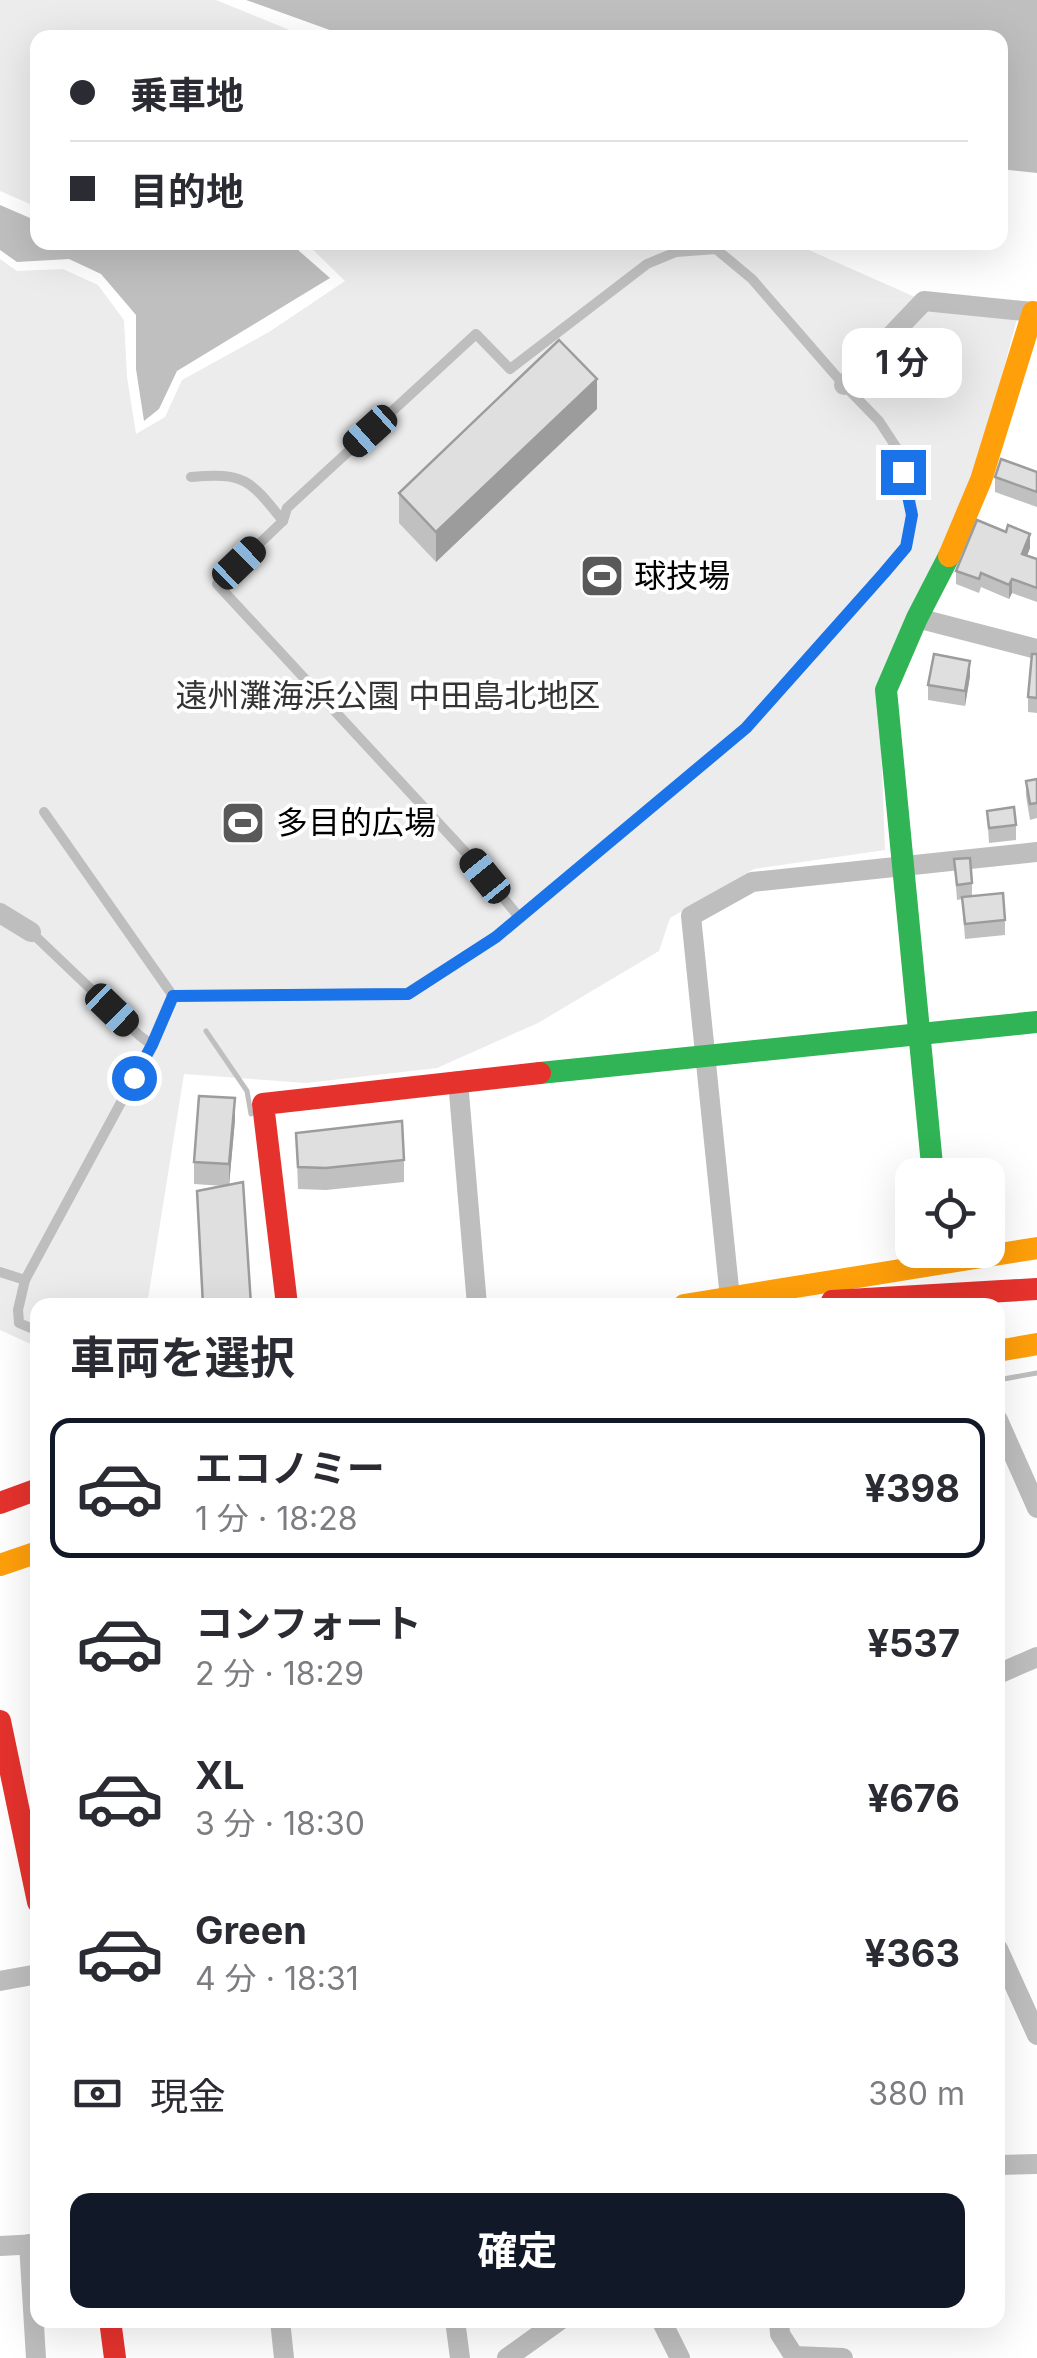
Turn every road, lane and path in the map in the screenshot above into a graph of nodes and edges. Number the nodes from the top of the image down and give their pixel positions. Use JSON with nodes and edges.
{"nodes":[{"id":1,"x":696,"y":250,"type":"edge"},
{"id":2,"x":718,"y":250,"type":"edge"},
{"id":3,"x":1035,"y":313,"type":"edge"},
{"id":4,"x":844,"y":384,"type":"junction"},
{"id":5,"x":191,"y":478,"type":"dead end"},
{"id":6,"x":283,"y":521,"type":"junction"},
{"id":7,"x":917,"y":618,"type":"junction"},
{"id":8,"x":1037,"y":648,"type":"edge"},
{"id":9,"x":44,"y":812,"type":"dead end"},
{"id":10,"x":1037,"y":852,"type":"edge"},
{"id":11,"x":904,"y":865,"type":"junction"},
{"id":12,"x":0,"y":913,"type":"edge"},
{"id":13,"x":518,"y":917,"type":"junction"},
{"id":14,"x":30,"y":932,"type":"joint"},
{"id":15,"x":173,"y":996,"type":"junction"},
{"id":16,"x":1037,"y":1022,"type":"edge"},
{"id":17,"x":920,"y":1035,"type":"junction"},
{"id":18,"x":152,"y":1045,"type":"junction"},
{"id":19,"x":704,"y":1056,"type":"junction"},
{"id":20,"x":458,"y":1081,"type":"junction"},
{"id":21,"x":932,"y":1158,"type":"edge"},
{"id":22,"x":1037,"y":1248,"type":"edge"},
{"id":23,"x":1005,"y":1251,"type":"edge"},
{"id":24,"x":895,"y":1265,"type":"edge"},
{"id":25,"x":0,"y":1272,"type":"edge"},
{"id":26,"x":25,"y":1280,"type":"junction"},
{"id":27,"x":1037,"y":1289,"type":"edge"},
{"id":28,"x":286,"y":1298,"type":"edge"},
{"id":29,"x":476,"y":1298,"type":"edge"},
{"id":30,"x":730,"y":1298,"type":"joint"},
{"id":31,"x":893,"y":1298,"type":"edge"},
{"id":32,"x":30,"y":1328,"type":"edge"},
{"id":33,"x":1037,"y":1344,"type":"edge"},
{"id":34,"x":1005,"y":1350,"type":"edge"},
{"id":35,"x":1005,"y":1436,"type":"edge"},
{"id":36,"x":30,"y":1492,"type":"edge"},
{"id":37,"x":0,"y":1504,"type":"edge"},
{"id":38,"x":1037,"y":1508,"type":"edge"},
{"id":39,"x":30,"y":1555,"type":"edge"},
{"id":40,"x":0,"y":1566,"type":"edge"},
{"id":41,"x":1037,"y":1656,"type":"edge"},
{"id":42,"x":1005,"y":1671,"type":"edge"},
{"id":43,"x":0,"y":1721,"type":"edge"},
{"id":44,"x":30,"y":1864,"type":"edge"},
{"id":45,"x":1005,"y":1964,"type":"edge"},
{"id":46,"x":30,"y":1975,"type":"edge"},
{"id":47,"x":0,"y":1981,"type":"edge"},
{"id":48,"x":1037,"y":2035,"type":"edge"},
{"id":49,"x":1037,"y":2164,"type":"edge"},
{"id":50,"x":1005,"y":2165,"type":"edge"},
{"id":51,"x":30,"y":2244,"type":"edge"},
{"id":52,"x":0,"y":2246,"type":"edge"},
{"id":53,"x":35,"y":2328,"type":"edge"},
{"id":54,"x":111,"y":2328,"type":"edge"},
{"id":55,"x":281,"y":2328,"type":"edge"},
{"id":56,"x":456,"y":2328,"type":"edge"},
{"id":57,"x":549,"y":2328,"type":"edge"},
{"id":58,"x":670,"y":2328,"type":"edge"},
{"id":59,"x":780,"y":2328,"type":"edge"},
{"id":60,"x":36,"y":2358,"type":"edge"},
{"id":61,"x":115,"y":2358,"type":"edge"},
{"id":62,"x":284,"y":2358,"type":"edge"},
{"id":63,"x":460,"y":2358,"type":"edge"},
{"id":64,"x":507,"y":2358,"type":"edge"},
{"id":65,"x":680,"y":2358,"type":"edge"},
{"id":66,"x":843,"y":2358,"type":"edge"}],
"edges":[{"from":1,"to":6,"type":"lane"},
{"from":2,"to":4,"type":"lane"},
{"from":3,"to":4,"type":"street"},
{"from":3,"to":7,"type":"main road"},
{"from":4,"to":13,"type":"lane"},
{"from":5,"to":6,"type":"lane"},
{"from":6,"to":13,"type":"lane"},
{"from":7,"to":8,"type":"street"},
{"from":7,"to":11,"type":"main road"},
{"from":9,"to":15,"type":"lane"},
{"from":10,"to":11,"type":"street"},
{"from":11,"to":17,"type":"main road"},
{"from":11,"to":19,"type":"street"},
{"from":12,"to":14,"type":"street"},
{"from":13,"to":15,"type":"lane"},
{"from":14,"to":18,"type":"lane"},
{"from":15,"to":18,"type":"lane"},
{"from":16,"to":17,"type":"main road"},
{"from":17,"to":19,"type":"main road"},
{"from":17,"to":21,"type":"main road"},
{"from":18,"to":26,"type":"lane"},
{"from":19,"to":20,"type":"main road"},
{"from":19,"to":30,"type":"street"},
{"from":20,"to":28,"type":"main road"},
{"from":20,"to":29,"type":"street"},
{"from":22,"to":23,"type":"main road"},
{"from":24,"to":30,"type":"main road"},
{"from":25,"to":26,"type":"lane"},
{"from":26,"to":32,"type":"lane"},
{"from":27,"to":31,"type":"main road"},
{"from":33,"to":34,"type":"main road"},
{"from":35,"to":38,"type":"street"},
{"from":36,"to":37,"type":"main road"},
{"from":39,"to":40,"type":"main road"},
{"from":41,"to":42,"type":"street"},
{"from":43,"to":44,"type":"main road"},
{"from":45,"to":48,"type":"street"},
{"from":46,"to":47,"type":"street"},
{"from":49,"to":50,"type":"street"},
{"from":51,"to":52,"type":"street"},
{"from":53,"to":60,"type":"street"},
{"from":54,"to":61,"type":"main road"},
{"from":55,"to":62,"type":"street"},
{"from":56,"to":63,"type":"street"},
{"from":57,"to":64,"type":"street"},
{"from":58,"to":65,"type":"street"},
{"from":59,"to":66,"type":"street"}]}
